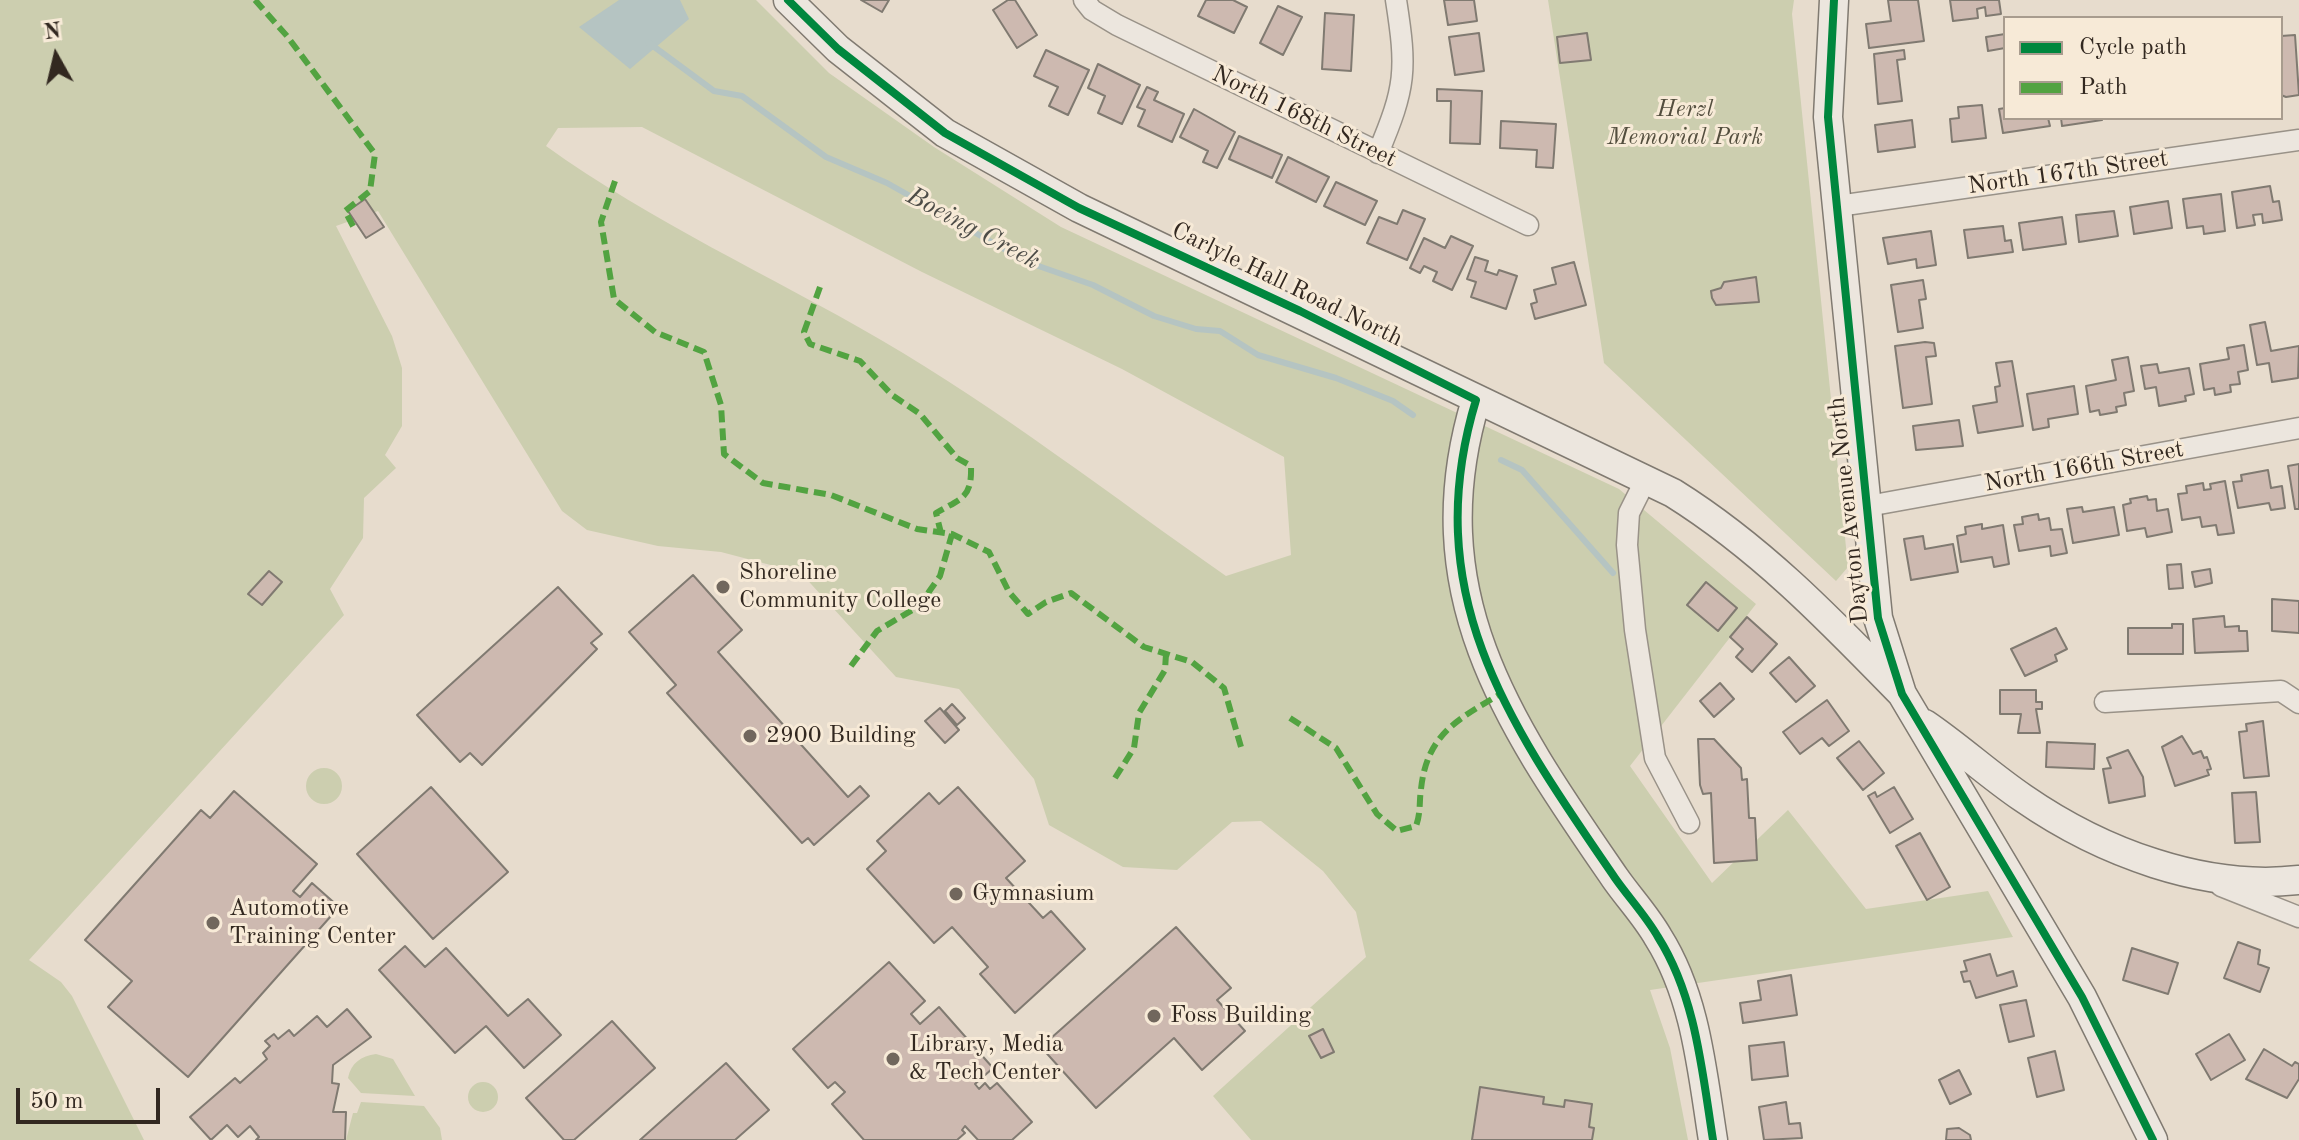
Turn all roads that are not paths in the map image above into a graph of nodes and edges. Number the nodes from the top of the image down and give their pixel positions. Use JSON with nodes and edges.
{"nodes":[{"id":1,"x":788,"y":0,"type":"edge"},
{"id":2,"x":1084,"y":0,"type":"edge"},
{"id":3,"x":1396,"y":0,"type":"edge"},
{"id":4,"x":1834,"y":0,"type":"edge"},
{"id":5,"x":2299,"y":140,"type":"edge"},
{"id":6,"x":1378,"y":153,"type":"junction"},
{"id":7,"x":1838,"y":206,"type":"junction"},
{"id":8,"x":1528,"y":225,"type":"dead end"},
{"id":9,"x":1476,"y":400,"type":"junction"},
{"id":10,"x":2299,"y":428,"type":"edge"},
{"id":11,"x":1646,"y":479,"type":"junction"},
{"id":12,"x":1868,"y":506,"type":"junction"},
{"id":13,"x":1877,"y":609,"type":"junction"},
{"id":14,"x":1837,"y":625,"type":"junction"},
{"id":15,"x":1902,"y":694,"type":"junction"},
{"id":16,"x":2105,"y":702,"type":"dead end"},
{"id":17,"x":2299,"y":703,"type":"edge"},
{"id":18,"x":1921,"y":722,"type":"junction"},
{"id":19,"x":2006,"y":784,"type":"junction"},
{"id":20,"x":1977,"y":821,"type":"junction"},
{"id":21,"x":1689,"y":823,"type":"dead end"},
{"id":22,"x":2194,"y":875,"type":"junction"},
{"id":23,"x":2299,"y":880,"type":"edge"},
{"id":24,"x":2299,"y":917,"type":"edge"},
{"id":25,"x":1713,"y":1140,"type":"edge"},
{"id":26,"x":2153,"y":1140,"type":"edge"}],
"edges":[{"from":1,"to":9,"type":"street","name":"Carlyle Hall Road North"},
{"from":2,"to":6,"type":"street","name":"North 168th Street"},
{"from":3,"to":6,"type":"street"},
{"from":4,"to":7,"type":"street","name":"Dayton Avenue North"},
{"from":5,"to":7,"type":"street","name":"North 167th Street"},
{"from":6,"to":8,"type":"street","name":"North 168th Street"},
{"from":7,"to":12,"type":"street","name":"Dayton Avenue North"},
{"from":9,"to":11,"type":"street","name":"Carlyle Hall Road North"},
{"from":9,"to":25,"type":"street"},
{"from":10,"to":12,"type":"street","name":"North 166th Street"},
{"from":11,"to":14,"type":"street","name":"Carlyle Hall Road North"},
{"from":11,"to":21,"type":"street"},
{"from":12,"to":13,"type":"street","name":"Dayton Avenue North"},
{"from":13,"to":14,"type":"street"},
{"from":13,"to":15,"type":"street","name":"Dayton Avenue North"},
{"from":14,"to":15,"type":"street","name":"Carlyle Hall Road North"},
{"from":15,"to":18,"type":"street","name":"Dayton Avenue North"},
{"from":16,"to":17,"type":"street"},
{"from":18,"to":19,"type":"street"},
{"from":18,"to":20,"type":"street","name":"Dayton Avenue North"},
{"from":19,"to":20,"type":"street"},
{"from":19,"to":22,"type":"street"},
{"from":20,"to":26,"type":"street","name":"Dayton Avenue North"},
{"from":22,"to":23,"type":"street"},
{"from":22,"to":24,"type":"street"}]}
